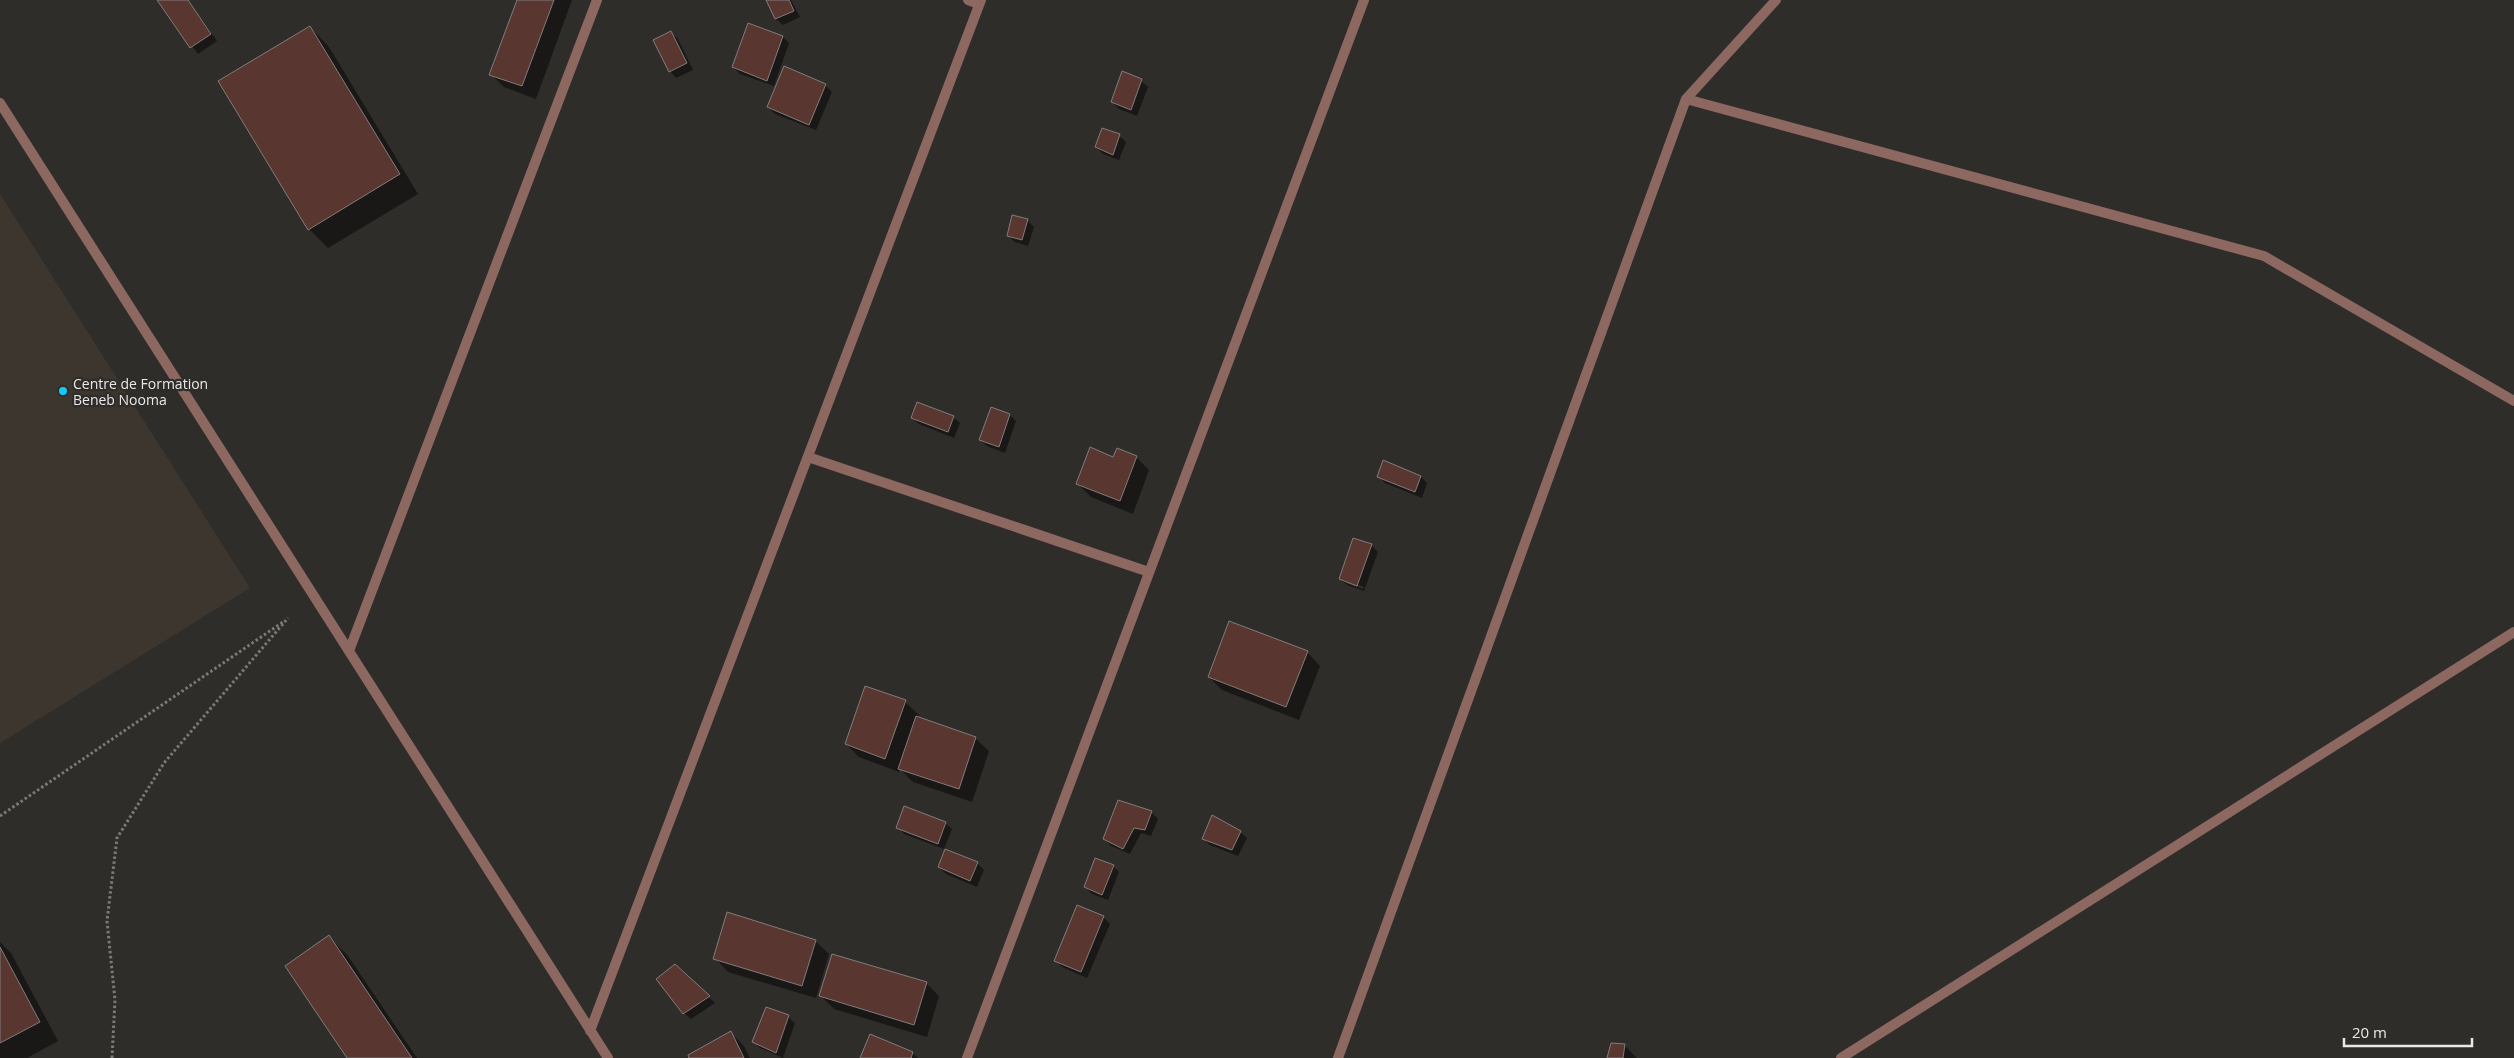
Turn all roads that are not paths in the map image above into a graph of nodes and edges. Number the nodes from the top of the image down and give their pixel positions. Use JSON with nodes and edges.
{"nodes":[{"id":1,"x":597,"y":0,"type":"edge"},
{"id":2,"x":968,"y":0,"type":"edge"},
{"id":3,"x":1364,"y":0,"type":"edge"},
{"id":4,"x":1776,"y":0,"type":"edge"},
{"id":5,"x":980,"y":2,"type":"edge"},
{"id":6,"x":1686,"y":99,"type":"junction"},
{"id":7,"x":0,"y":103,"type":"edge"},
{"id":8,"x":2514,"y":401,"type":"edge"},
{"id":9,"x":808,"y":457,"type":"junction"},
{"id":10,"x":1150,"y":572,"type":"junction"},
{"id":11,"x":2514,"y":632,"type":"edge"},
{"id":12,"x":349,"y":652,"type":"junction"},
{"id":13,"x":590,"y":1031,"type":"junction"},
{"id":14,"x":608,"y":1058,"type":"edge"},
{"id":15,"x":968,"y":1058,"type":"edge"},
{"id":16,"x":1338,"y":1058,"type":"edge"},
{"id":17,"x":1841,"y":1058,"type":"edge"}],
"edges":[{"from":1,"to":12,"type":"street"},
{"from":2,"to":5,"type":"street"},
{"from":3,"to":10,"type":"street"},
{"from":4,"to":6,"type":"street"},
{"from":5,"to":9,"type":"street"},
{"from":6,"to":8,"type":"street"},
{"from":6,"to":16,"type":"street"},
{"from":7,"to":12,"type":"street"},
{"from":9,"to":10,"type":"street"},
{"from":9,"to":13,"type":"street"},
{"from":10,"to":15,"type":"street"},
{"from":11,"to":17,"type":"street"},
{"from":12,"to":13,"type":"street"},
{"from":13,"to":14,"type":"street"}]}
